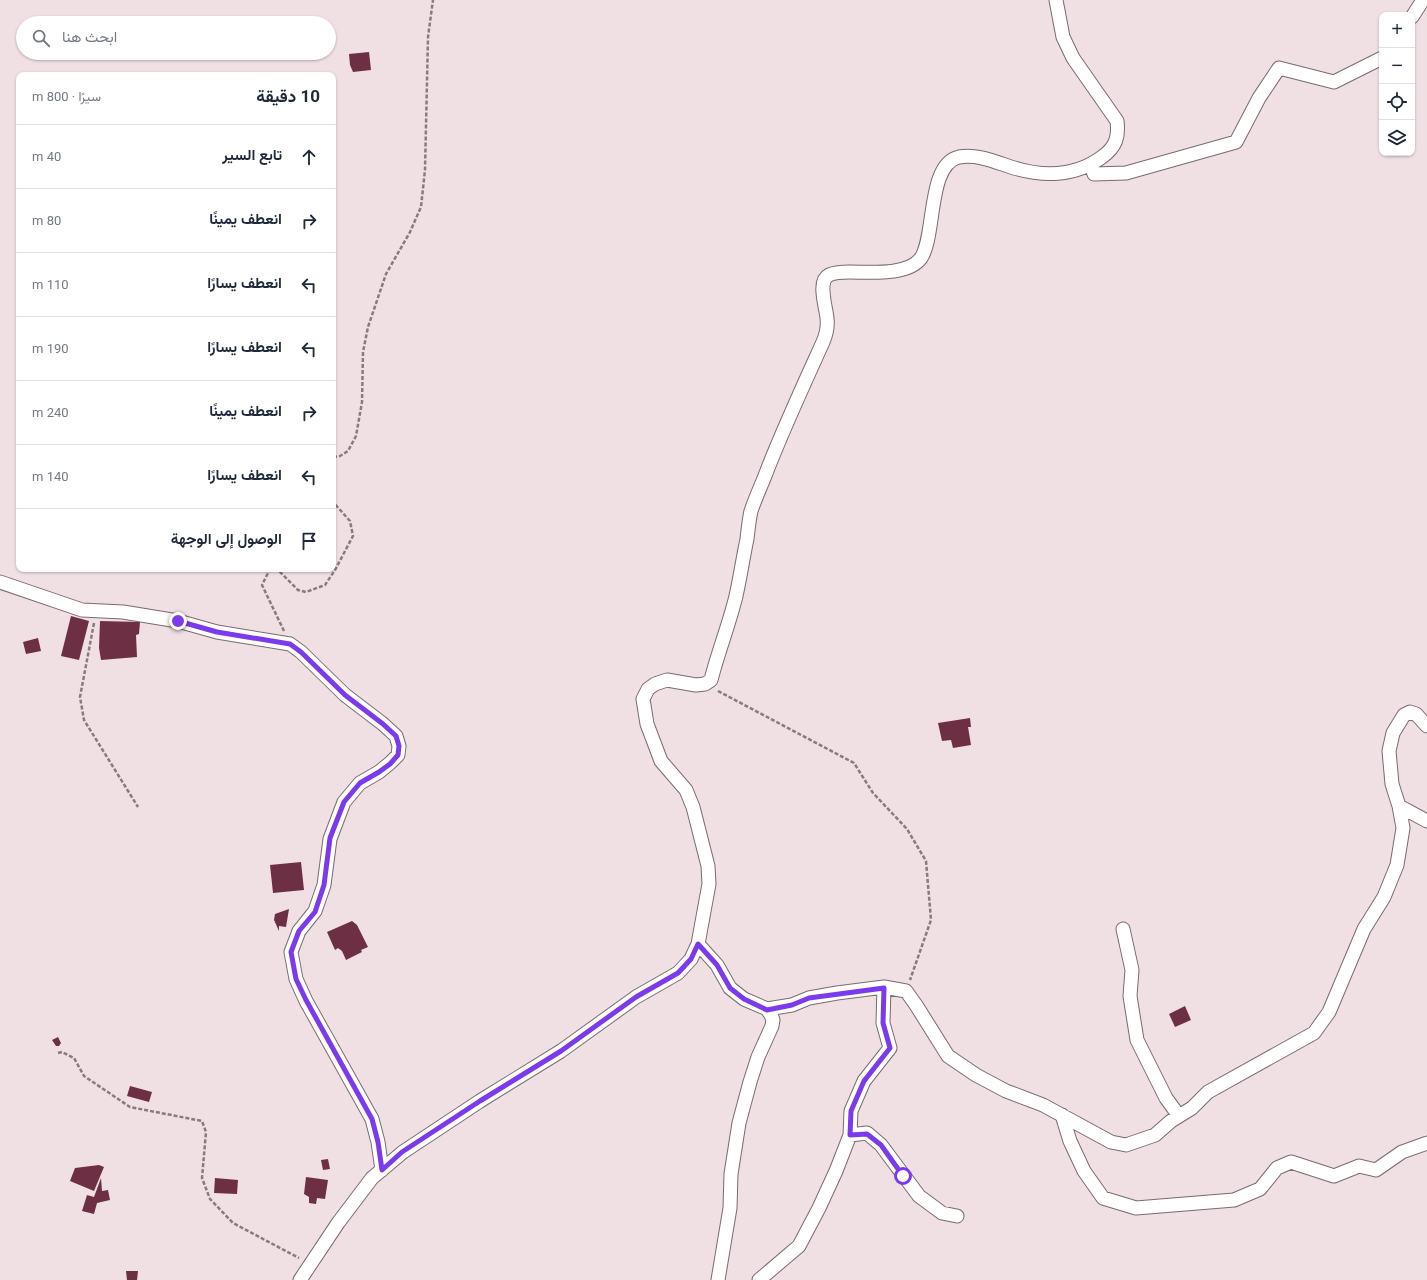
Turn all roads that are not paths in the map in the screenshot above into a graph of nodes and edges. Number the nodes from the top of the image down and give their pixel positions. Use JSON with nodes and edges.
{"nodes":[{"id":1,"x":1056,"y":0,"type":"edge"},
{"id":2,"x":1423,"y":0,"type":"edge"},
{"id":3,"x":1415,"y":12,"type":"edge"},
{"id":4,"x":1379,"y":60,"type":"edge"},
{"id":5,"x":1091,"y":165,"type":"junction"},
{"id":6,"x":0,"y":582,"type":"edge"},
{"id":7,"x":1427,"y":726,"type":"edge"},
{"id":8,"x":1399,"y":806,"type":"junction"},
{"id":9,"x":1427,"y":821,"type":"edge"},
{"id":10,"x":1123,"y":929,"type":"dead end"},
{"id":11,"x":698,"y":944,"type":"junction"},
{"id":12,"x":884,"y":988,"type":"junction"},
{"id":13,"x":767,"y":1010,"type":"junction"},
{"id":14,"x":1062,"y":1115,"type":"junction"},
{"id":15,"x":1179,"y":1116,"type":"junction"},
{"id":16,"x":850,"y":1135,"type":"junction"},
{"id":17,"x":1427,"y":1144,"type":"edge"},
{"id":18,"x":382,"y":1170,"type":"junction"},
{"id":19,"x":957,"y":1216,"type":"dead end"},
{"id":20,"x":300,"y":1280,"type":"edge"},
{"id":21,"x":718,"y":1280,"type":"edge"},
{"id":22,"x":759,"y":1280,"type":"edge"}],
"edges":[{"from":1,"to":5,"type":"street"},
{"from":2,"to":3,"type":"street"},
{"from":4,"to":5,"type":"street"},
{"from":5,"to":11,"type":"street"},
{"from":6,"to":18,"type":"street"},
{"from":7,"to":8,"type":"street"},
{"from":8,"to":9,"type":"street"},
{"from":8,"to":15,"type":"street"},
{"from":10,"to":15,"type":"street"},
{"from":11,"to":13,"type":"street"},
{"from":11,"to":18,"type":"street"},
{"from":12,"to":13,"type":"street"},
{"from":12,"to":14,"type":"street"},
{"from":12,"to":16,"type":"street"},
{"from":13,"to":21,"type":"street"},
{"from":14,"to":15,"type":"street"},
{"from":14,"to":17,"type":"street"},
{"from":16,"to":19,"type":"street"},
{"from":16,"to":22,"type":"street"},
{"from":18,"to":20,"type":"street"}]}
